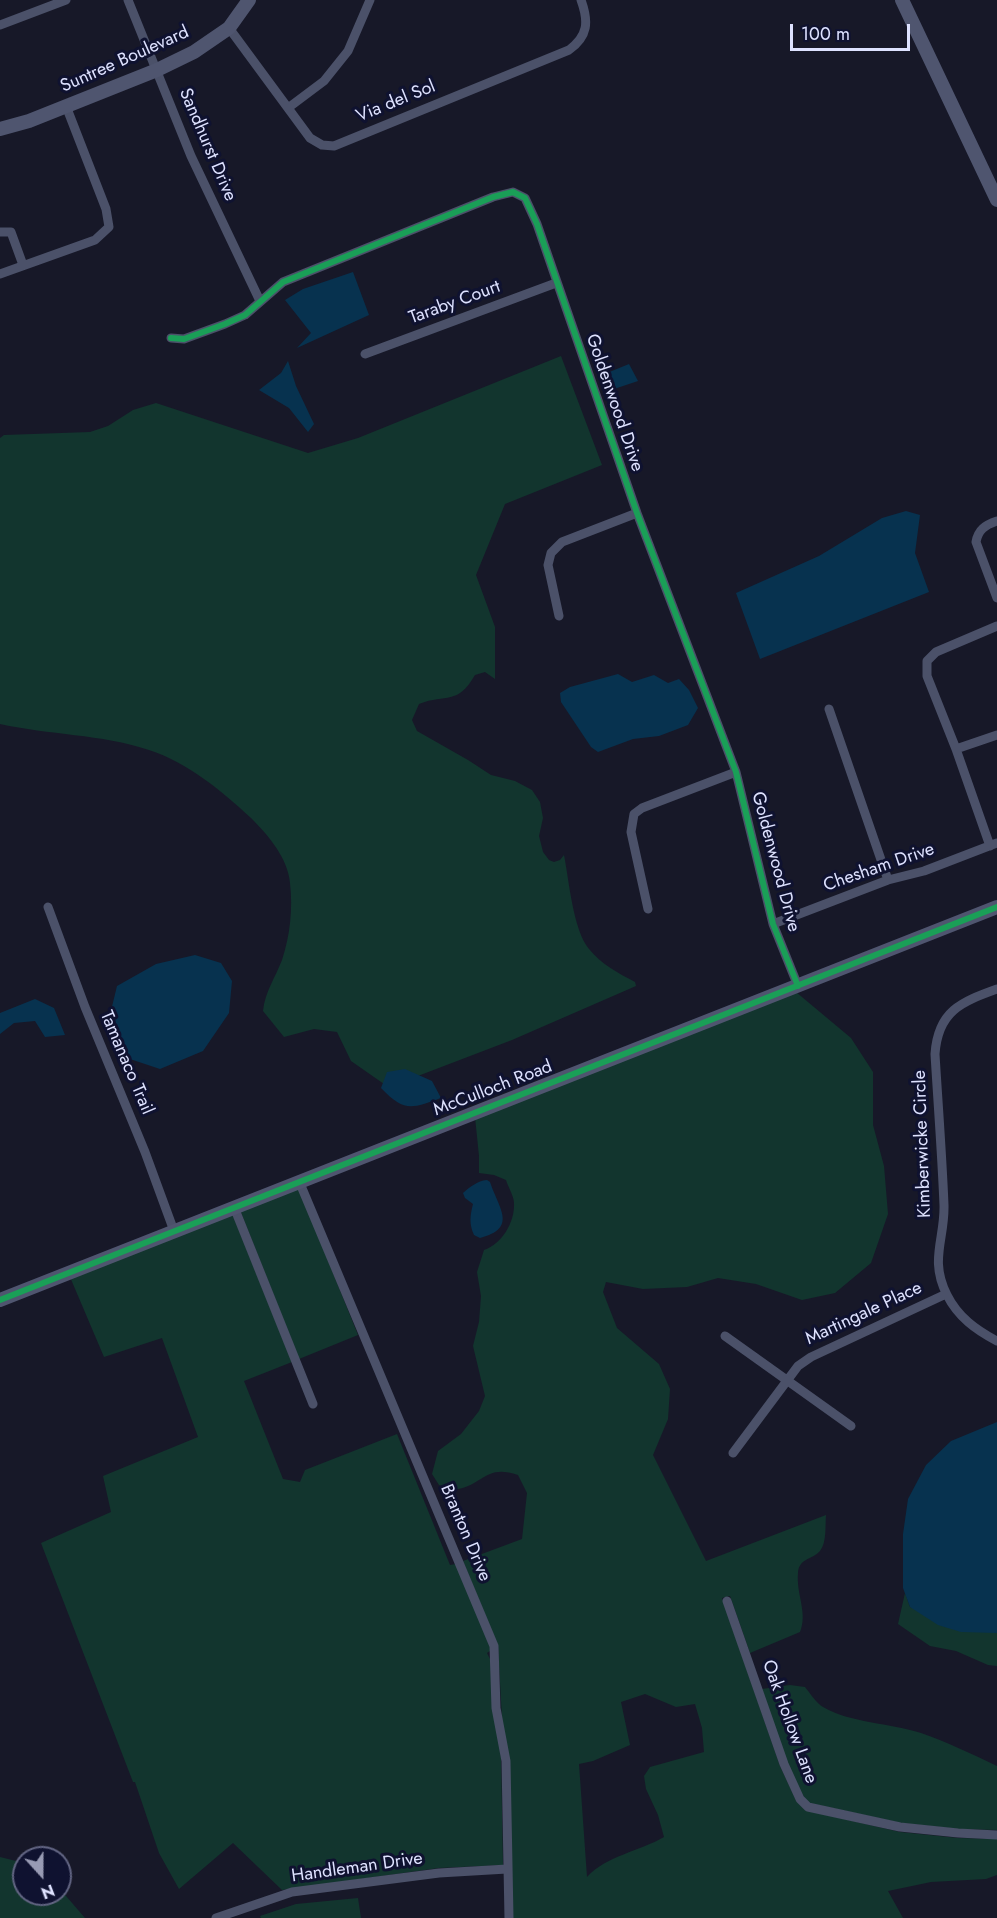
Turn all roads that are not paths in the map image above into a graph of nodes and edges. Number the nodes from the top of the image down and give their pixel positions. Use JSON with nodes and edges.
{"nodes":[{"id":1,"x":66,"y":0,"type":"edge"},
{"id":2,"x":128,"y":0,"type":"edge"},
{"id":3,"x":249,"y":0,"type":"edge"},
{"id":4,"x":370,"y":0,"type":"edge"},
{"id":5,"x":582,"y":0,"type":"edge"},
{"id":6,"x":902,"y":0,"type":"edge"},
{"id":7,"x":0,"y":25,"type":"edge"},
{"id":8,"x":229,"y":28,"type":"junction"},
{"id":9,"x":157,"y":70,"type":"junction"},
{"id":10,"x":66,"y":106,"type":"junction"},
{"id":11,"x":288,"y":108,"type":"junction"},
{"id":12,"x":0,"y":129,"type":"edge"},
{"id":13,"x":997,"y":200,"type":"edge"},
{"id":14,"x":0,"y":232,"type":"edge"},
{"id":15,"x":23,"y":265,"type":"junction"},
{"id":16,"x":1,"y":270,"type":"edge"},
{"id":17,"x":556,"y":283,"type":"junction"},
{"id":18,"x":260,"y":302,"type":"junction"},
{"id":19,"x":171,"y":338,"type":"dead end"},
{"id":20,"x":365,"y":354,"type":"dead end"},
{"id":21,"x":637,"y":513,"type":"junction"},
{"id":22,"x":997,"y":520,"type":"edge"},
{"id":23,"x":997,"y":598,"type":"edge"},
{"id":24,"x":559,"y":616,"type":"dead end"},
{"id":25,"x":997,"y":626,"type":"edge"},
{"id":26,"x":829,"y":709,"type":"dead end"},
{"id":27,"x":997,"y":735,"type":"edge"},
{"id":28,"x":956,"y":749,"type":"junction"},
{"id":29,"x":736,"y":772,"type":"junction"},
{"id":30,"x":993,"y":845,"type":"edge"},
{"id":31,"x":888,"y":880,"type":"junction"},
{"id":32,"x":48,"y":907,"type":"dead end"},
{"id":33,"x":997,"y":907,"type":"edge"},
{"id":34,"x":648,"y":909,"type":"dead end"},
{"id":35,"x":772,"y":924,"type":"junction"},
{"id":36,"x":798,"y":986,"type":"junction"},
{"id":37,"x":997,"y":989,"type":"edge"},
{"id":38,"x":299,"y":1181,"type":"junction"},
{"id":39,"x":234,"y":1207,"type":"junction"},
{"id":40,"x":174,"y":1232,"type":"junction"},
{"id":41,"x":946,"y":1294,"type":"junction"},
{"id":42,"x":0,"y":1300,"type":"edge"},
{"id":43,"x":724,"y":1336,"type":"dead end"},
{"id":44,"x":997,"y":1341,"type":"edge"},
{"id":45,"x":785,"y":1380,"type":"junction"},
{"id":46,"x":313,"y":1404,"type":"dead end"},
{"id":47,"x":851,"y":1426,"type":"dead end"},
{"id":48,"x":733,"y":1453,"type":"dead end"},
{"id":49,"x":728,"y":1601,"type":"dead end"},
{"id":50,"x":997,"y":1834,"type":"edge"},
{"id":51,"x":507,"y":1869,"type":"junction"},
{"id":52,"x":216,"y":1918,"type":"edge"},
{"id":53,"x":509,"y":1918,"type":"edge"}],
"edges":[{"from":1,"to":7,"type":"street"},
{"from":2,"to":9,"type":"street","name":"Sandhurst Drive"},
{"from":3,"to":8,"type":"street","name":"Suntree Boulevard"},
{"from":4,"to":11,"type":"street"},
{"from":5,"to":11,"type":"street","name":"Via del Sol"},
{"from":6,"to":13,"type":"street"},
{"from":8,"to":9,"type":"street","name":"Suntree Boulevard"},
{"from":8,"to":11,"type":"street","name":"Via del Sol"},
{"from":9,"to":10,"type":"street","name":"Suntree Boulevard"},
{"from":9,"to":18,"type":"street","name":"Sandhurst Drive"},
{"from":10,"to":12,"type":"street","name":"Suntree Boulevard"},
{"from":10,"to":15,"type":"street"},
{"from":14,"to":15,"type":"street"},
{"from":15,"to":16,"type":"street"},
{"from":17,"to":18,"type":"street","name":"Goldenwood Drive"},
{"from":17,"to":20,"type":"street","name":"Taraby Court"},
{"from":17,"to":21,"type":"street","name":"Goldenwood Drive"},
{"from":18,"to":19,"type":"street","name":"Goldenwood Drive"},
{"from":21,"to":24,"type":"street"},
{"from":21,"to":29,"type":"street","name":"Goldenwood Drive"},
{"from":22,"to":23,"type":"street"},
{"from":25,"to":28,"type":"street"},
{"from":26,"to":31,"type":"street"},
{"from":27,"to":28,"type":"street"},
{"from":28,"to":30,"type":"street"},
{"from":29,"to":34,"type":"street"},
{"from":29,"to":35,"type":"street","name":"Goldenwood Drive"},
{"from":30,"to":31,"type":"street","name":"Chesham Drive"},
{"from":31,"to":35,"type":"street","name":"Chesham Drive"},
{"from":32,"to":40,"type":"street","name":"Tamanaco Trail"},
{"from":33,"to":36,"type":"street","name":"McCulloch Road"},
{"from":35,"to":36,"type":"street","name":"Goldenwood Drive"},
{"from":36,"to":38,"type":"street","name":"McCulloch Road"},
{"from":37,"to":41,"type":"street","name":"Kimberwicke Circle"},
{"from":38,"to":39,"type":"street","name":"McCulloch Road"},
{"from":38,"to":51,"type":"street","name":"Branton Drive"},
{"from":39,"to":40,"type":"street","name":"McCulloch Road"},
{"from":39,"to":46,"type":"street"},
{"from":40,"to":42,"type":"street","name":"McCulloch Road"},
{"from":41,"to":44,"type":"street","name":"Kimberwicke Circle"},
{"from":41,"to":45,"type":"street","name":"Martingale Place"},
{"from":43,"to":45,"type":"street"},
{"from":45,"to":47,"type":"street"},
{"from":45,"to":48,"type":"street","name":"Martingale Place"},
{"from":49,"to":50,"type":"street","name":"Oak Hollow Lane"},
{"from":51,"to":52,"type":"street","name":"Handleman Drive"},
{"from":51,"to":53,"type":"street","name":"Branton Drive"}]}
